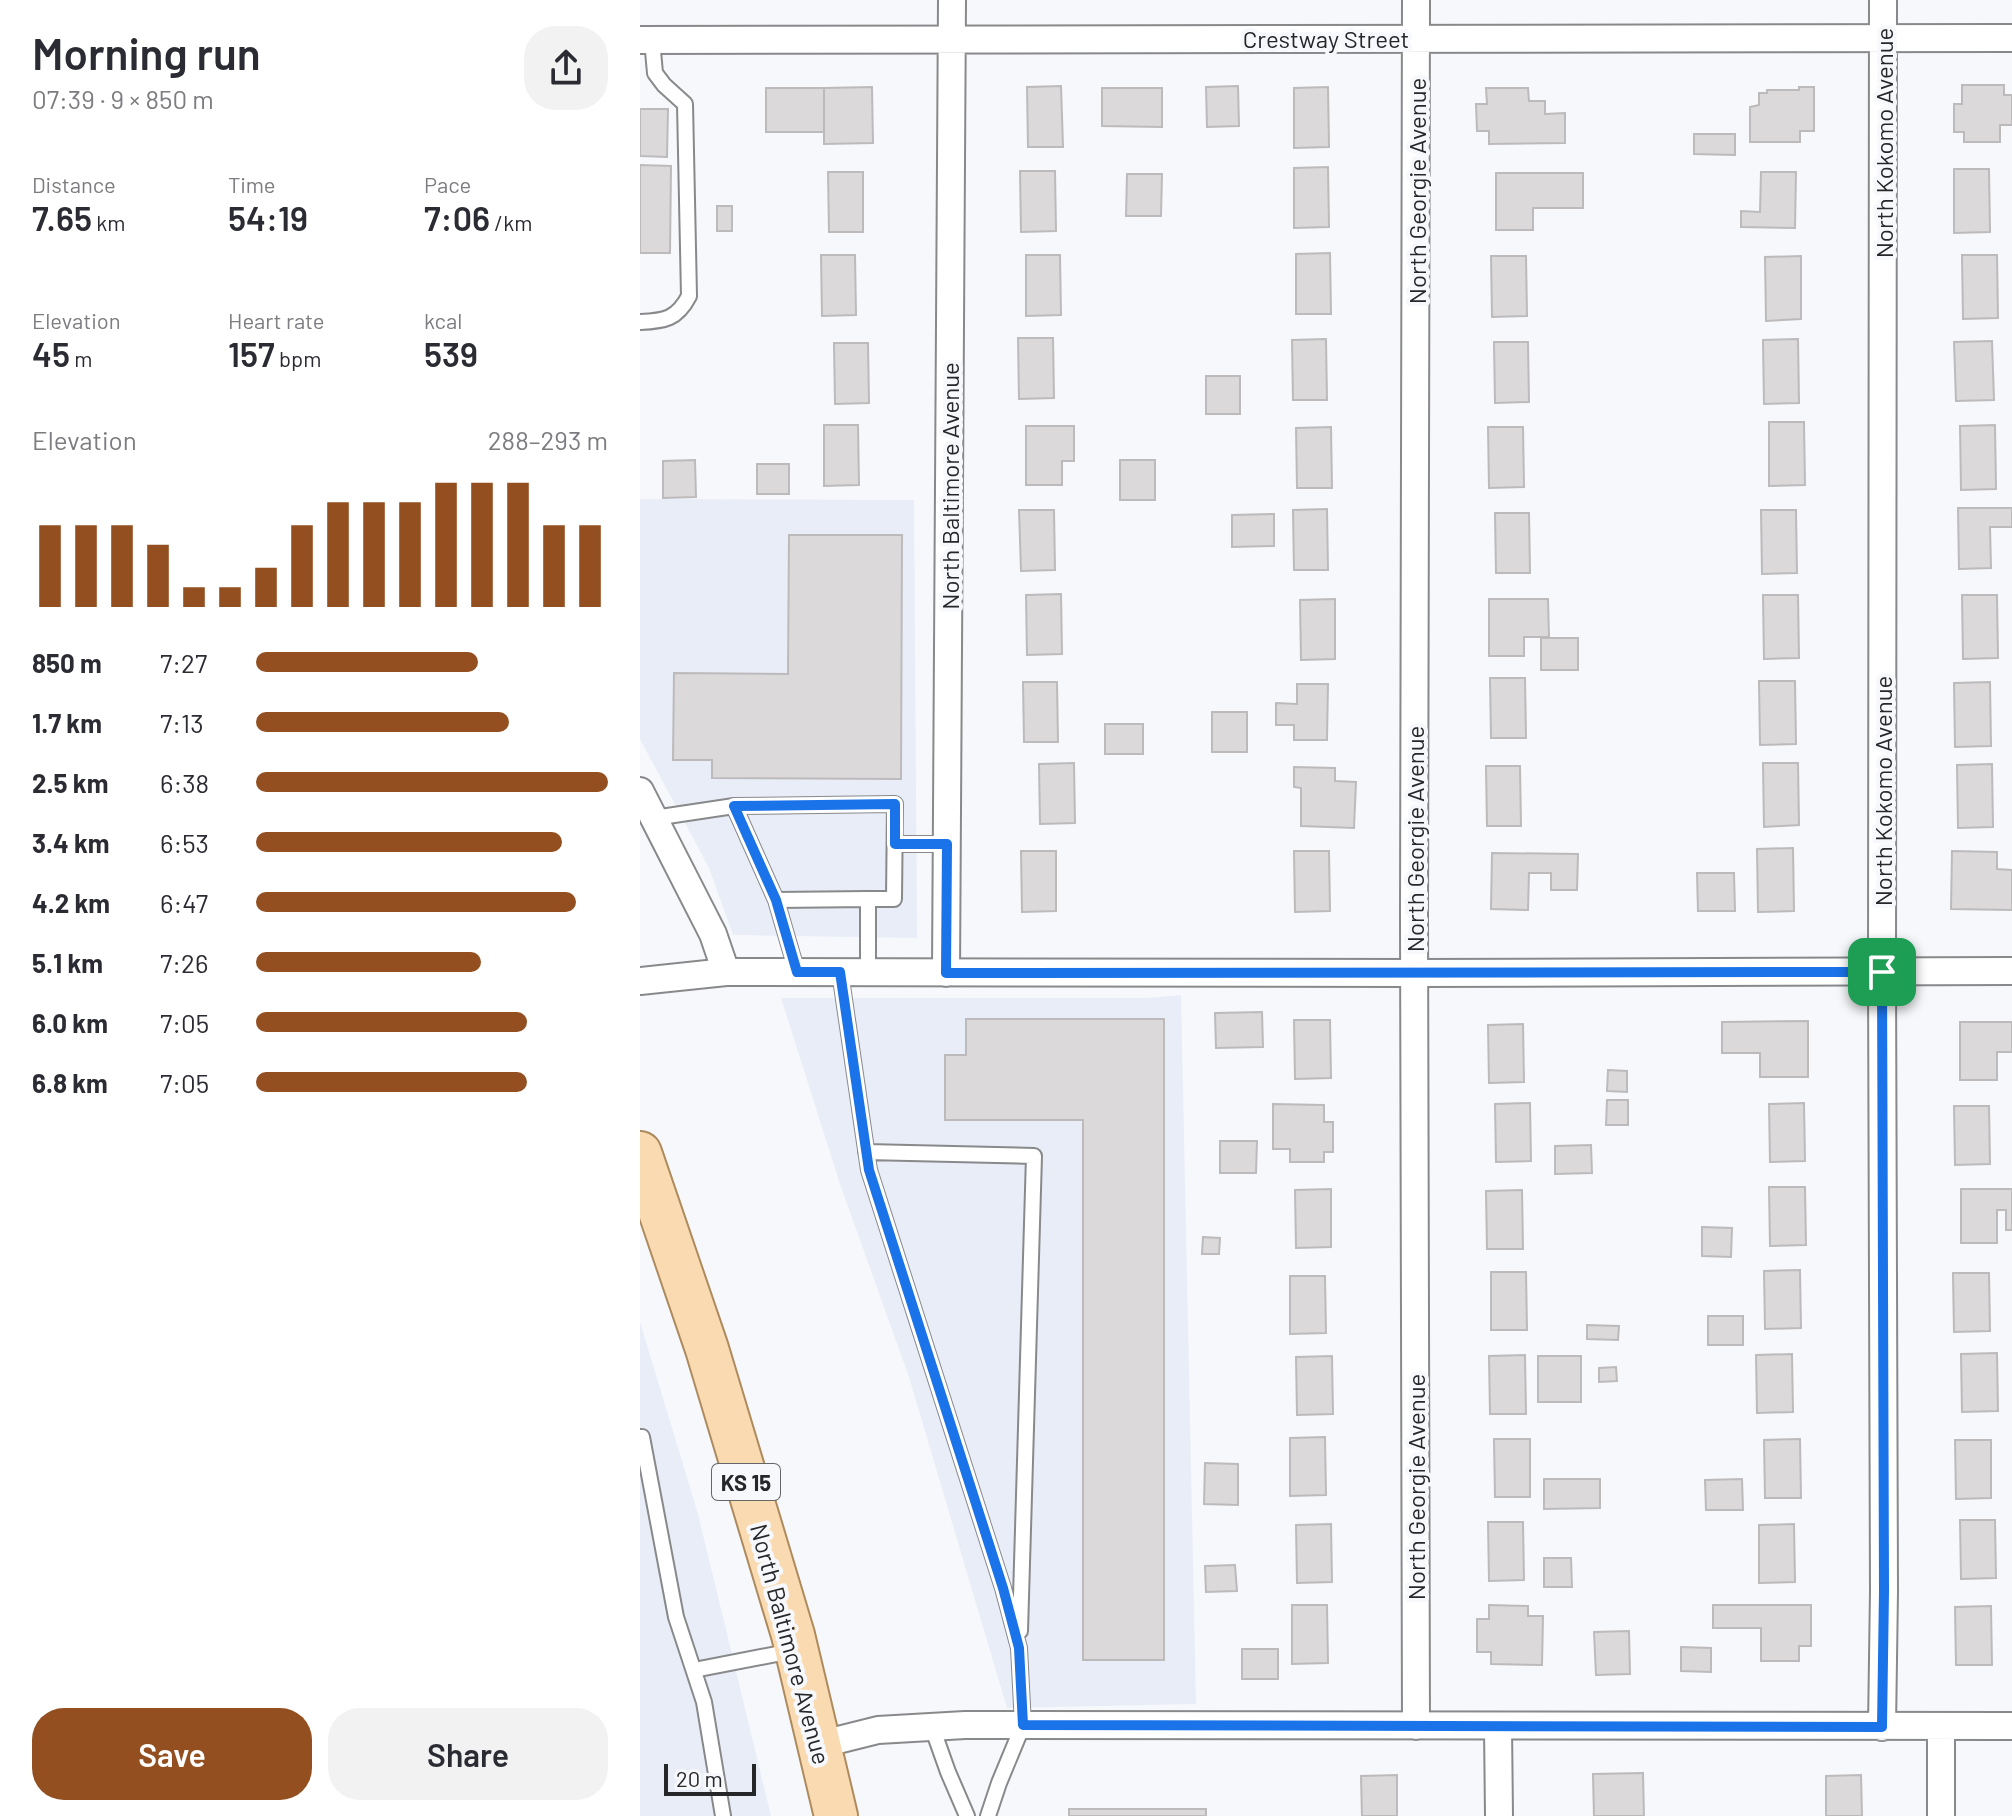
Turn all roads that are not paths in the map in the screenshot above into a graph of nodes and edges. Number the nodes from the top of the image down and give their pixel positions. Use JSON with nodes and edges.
{"nodes":[{"id":1,"x":952,"y":0,"type":"edge"},
{"id":2,"x":1416,"y":0,"type":"edge"},
{"id":3,"x":1883,"y":0,"type":"edge"},
{"id":4,"x":1416,"y":38,"type":"junction"},
{"id":5,"x":1883,"y":38,"type":"junction"},
{"id":6,"x":2012,"y":38,"type":"edge"},
{"id":7,"x":952,"y":39,"type":"junction"},
{"id":8,"x":646,"y":40,"type":"edge"},
{"id":9,"x":640,"y":322,"type":"edge"},
{"id":10,"x":640,"y":791,"type":"edge"},
{"id":11,"x":734,"y":806,"type":"junction"},
{"id":12,"x":654,"y":818,"type":"junction"},
{"id":13,"x":895,"y":844,"type":"junction"},
{"id":14,"x":947,"y":844,"type":"junction"},
{"id":15,"x":868,"y":899,"type":"junction"},
{"id":16,"x":776,"y":900,"type":"junction"},
{"id":17,"x":2012,"y":971,"type":"edge"},
{"id":18,"x":726,"y":972,"type":"junction"},
{"id":19,"x":797,"y":972,"type":"junction"},
{"id":20,"x":840,"y":972,"type":"junction"},
{"id":21,"x":1882,"y":972,"type":"junction"},
{"id":22,"x":868,"y":973,"type":"junction"},
{"id":23,"x":946,"y":973,"type":"junction"},
{"id":24,"x":1414,"y":973,"type":"junction"},
{"id":25,"x":640,"y":981,"type":"edge"},
{"id":26,"x":866,"y":1152,"type":"junction"},
{"id":27,"x":640,"y":1153,"type":"edge"},
{"id":28,"x":640,"y":1437,"type":"edge"},
{"id":29,"x":1019,"y":1648,"type":"junction"},
{"id":30,"x":797,"y":1650,"type":"junction"},
{"id":31,"x":694,"y":1670,"type":"junction"},
{"id":32,"x":1023,"y":1725,"type":"junction"},
{"id":33,"x":1416,"y":1726,"type":"junction"},
{"id":34,"x":1498,"y":1726,"type":"junction"},
{"id":35,"x":2012,"y":1726,"type":"edge"},
{"id":36,"x":932,"y":1727,"type":"junction"},
{"id":37,"x":1882,"y":1727,"type":"junction"},
{"id":38,"x":1941,"y":1727,"type":"junction"},
{"id":39,"x":818,"y":1745,"type":"junction"},
{"id":40,"x":723,"y":1816,"type":"edge"},
{"id":41,"x":836,"y":1816,"type":"edge"},
{"id":42,"x":967,"y":1816,"type":"edge"},
{"id":43,"x":988,"y":1816,"type":"edge"},
{"id":44,"x":1499,"y":1816,"type":"edge"},
{"id":45,"x":1941,"y":1816,"type":"edge"}],
"edges":[{"from":1,"to":7,"type":"street","name":"North Baltimore Avenue"},
{"from":2,"to":4,"type":"street","name":"North Georgie Avenue"},
{"from":3,"to":5,"type":"street","name":"North Kokomo Avenue"},
{"from":4,"to":5,"type":"street","name":"Crestway Street"},
{"from":4,"to":7,"type":"street","name":"Crestway Street"},
{"from":4,"to":24,"type":"street","name":"North Georgie Avenue"},
{"from":5,"to":6,"type":"street","name":"Crestway Street"},
{"from":5,"to":21,"type":"street","name":"North Kokomo Avenue"},
{"from":7,"to":8,"type":"street","name":"Crestway Street"},
{"from":7,"to":14,"type":"street","name":"North Baltimore Avenue"},
{"from":8,"to":9,"type":"lane"},
{"from":10,"to":12,"type":"street"},
{"from":11,"to":12,"type":"lane"},
{"from":11,"to":13,"type":"lane"},
{"from":11,"to":16,"type":"lane"},
{"from":12,"to":18,"type":"street"},
{"from":13,"to":14,"type":"lane"},
{"from":13,"to":15,"type":"lane"},
{"from":14,"to":23,"type":"street","name":"North Baltimore Avenue"},
{"from":15,"to":16,"type":"lane"},
{"from":15,"to":22,"type":"lane"},
{"from":16,"to":19,"type":"lane"},
{"from":17,"to":21,"type":"street"},
{"from":18,"to":19,"type":"street"},
{"from":18,"to":25,"type":"street"},
{"from":19,"to":20,"type":"street"},
{"from":20,"to":22,"type":"street"},
{"from":20,"to":26,"type":"lane"},
{"from":21,"to":24,"type":"street"},
{"from":21,"to":37,"type":"street","name":"North Kokomo Avenue"},
{"from":22,"to":23,"type":"street"},
{"from":23,"to":24,"type":"street"},
{"from":24,"to":33,"type":"street","name":"North Georgie Avenue"},
{"from":26,"to":29,"type":"lane"},
{"from":26,"to":29,"type":"lane"},
{"from":27,"to":30,"type":"main road","name":"North Baltimore Avenue","number":"KS 15"},
{"from":28,"to":31,"type":"lane"},
{"from":29,"to":32,"type":"lane"},
{"from":30,"to":31,"type":"lane"},
{"from":30,"to":39,"type":"main road","name":"North Baltimore Avenue","number":"KS 15"},
{"from":31,"to":40,"type":"lane"},
{"from":32,"to":33,"type":"street"},
{"from":32,"to":36,"type":"street"},
{"from":32,"to":43,"type":"lane"},
{"from":33,"to":34,"type":"street"},
{"from":34,"to":37,"type":"street"},
{"from":34,"to":44,"type":"street"},
{"from":35,"to":38,"type":"street"},
{"from":36,"to":39,"type":"street"},
{"from":36,"to":42,"type":"lane"},
{"from":37,"to":38,"type":"street"},
{"from":38,"to":45,"type":"street"},
{"from":39,"to":41,"type":"main road","name":"North Baltimore Avenue","number":"KS 15"}]}
